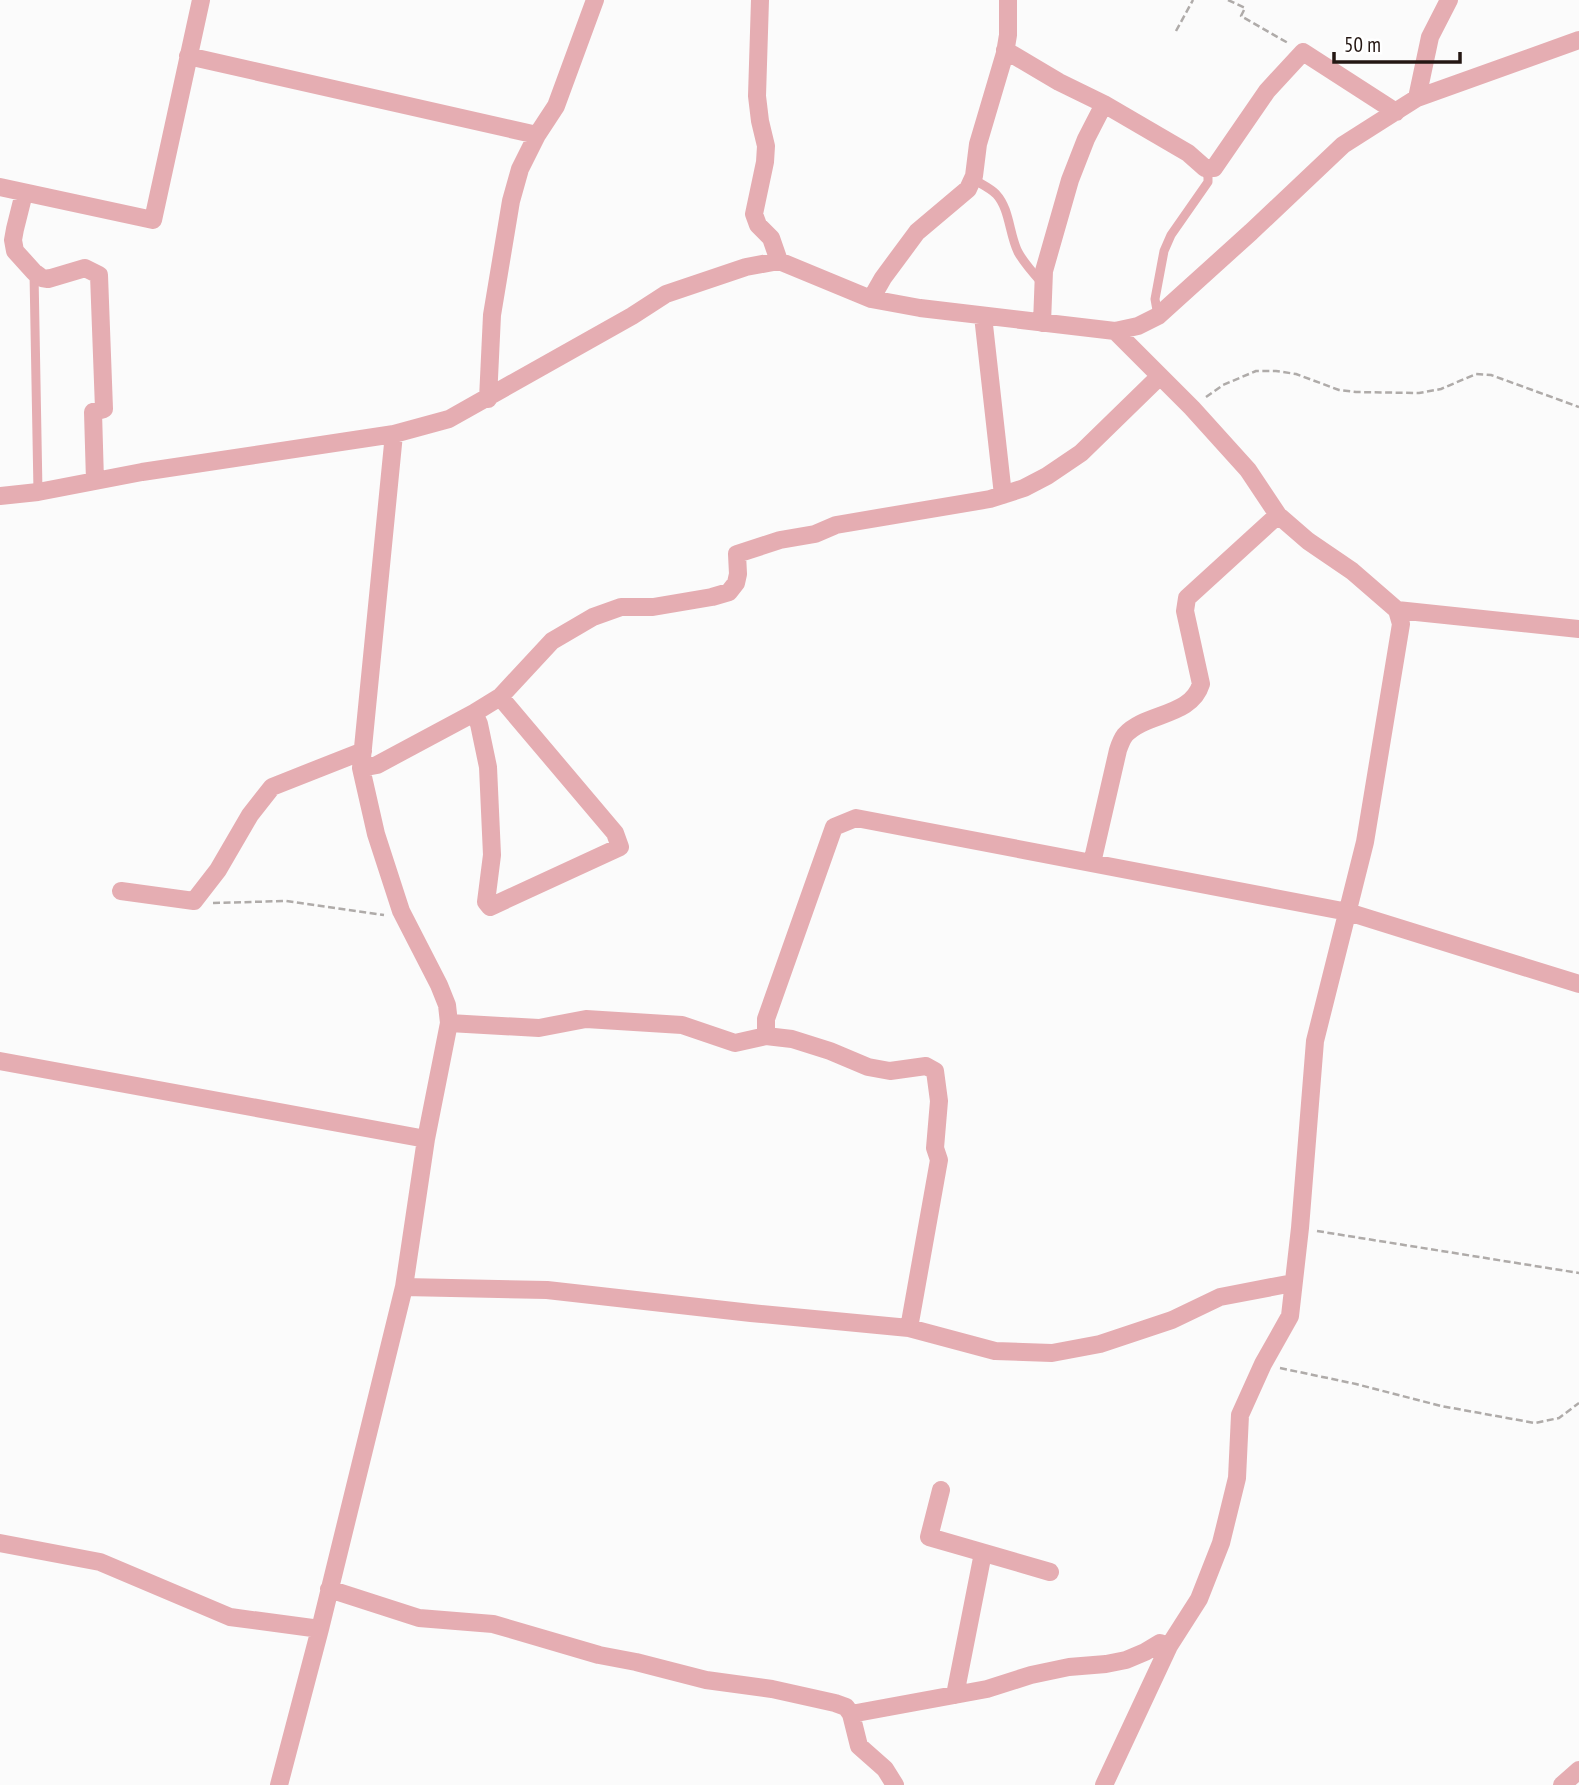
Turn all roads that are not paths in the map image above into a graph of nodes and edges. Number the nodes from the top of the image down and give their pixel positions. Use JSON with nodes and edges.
{"nodes":[{"id":1,"x":201,"y":0,"type":"edge"},
{"id":2,"x":595,"y":0,"type":"edge"},
{"id":3,"x":760,"y":0,"type":"edge"},
{"id":4,"x":1008,"y":0,"type":"edge"},
{"id":5,"x":1449,"y":0,"type":"edge"},
{"id":6,"x":1579,"y":40,"type":"edge"},
{"id":7,"x":1005,"y":50,"type":"junction"},
{"id":8,"x":188,"y":56,"type":"junction"},
{"id":9,"x":1417,"y":99,"type":"junction"},
{"id":10,"x":1104,"y":104,"type":"junction"},
{"id":11,"x":1396,"y":112,"type":"junction"},
{"id":12,"x":537,"y":135,"type":"junction"},
{"id":13,"x":1205,"y":168,"type":"junction"},
{"id":14,"x":973,"y":179,"type":"junction"},
{"id":15,"x":0,"y":187,"type":"edge"},
{"id":16,"x":23,"y":193,"type":"junction"},
{"id":17,"x":779,"y":261,"type":"junction"},
{"id":18,"x":34,"y":272,"type":"junction"},
{"id":19,"x":1043,"y":284,"type":"junction"},
{"id":20,"x":871,"y":299,"type":"junction"},
{"id":21,"x":983,"y":316,"type":"junction"},
{"id":22,"x":1158,"y":316,"type":"junction"},
{"id":23,"x":1042,"y":323,"type":"junction"},
{"id":24,"x":1115,"y":331,"type":"junction"},
{"id":25,"x":1160,"y":376,"type":"junction"},
{"id":26,"x":488,"y":399,"type":"junction"},
{"id":27,"x":394,"y":434,"type":"junction"},
{"id":28,"x":95,"y":481,"type":"junction"},
{"id":29,"x":38,"y":492,"type":"junction"},
{"id":30,"x":1003,"y":495,"type":"junction"},
{"id":31,"x":0,"y":496,"type":"edge"},
{"id":32,"x":1278,"y":515,"type":"junction"},
{"id":33,"x":1397,"y":610,"type":"junction"},
{"id":34,"x":1579,"y":629,"type":"edge"},
{"id":35,"x":500,"y":697,"type":"junction"},
{"id":36,"x":474,"y":713,"type":"junction"},
{"id":37,"x":362,"y":759,"type":"junction"},
{"id":38,"x":1091,"y":863,"type":"junction"},
{"id":39,"x":121,"y":891,"type":"dead end"},
{"id":40,"x":1348,"y":912,"type":"junction"},
{"id":41,"x":1579,"y":984,"type":"edge"},
{"id":42,"x":449,"y":1023,"type":"junction"},
{"id":43,"x":766,"y":1036,"type":"junction"},
{"id":44,"x":0,"y":1061,"type":"edge"},
{"id":45,"x":426,"y":1139,"type":"junction"},
{"id":46,"x":1293,"y":1283,"type":"junction"},
{"id":47,"x":404,"y":1287,"type":"junction"},
{"id":48,"x":909,"y":1328,"type":"junction"},
{"id":49,"x":941,"y":1490,"type":"dead end"},
{"id":50,"x":0,"y":1543,"type":"edge"},
{"id":51,"x":983,"y":1553,"type":"junction"},
{"id":52,"x":1050,"y":1572,"type":"dead end"},
{"id":53,"x":329,"y":1590,"type":"junction"},
{"id":54,"x":320,"y":1629,"type":"junction"},
{"id":55,"x":1169,"y":1646,"type":"junction"},
{"id":56,"x":955,"y":1695,"type":"junction"},
{"id":57,"x":851,"y":1714,"type":"junction"},
{"id":58,"x":1579,"y":1770,"type":"edge"},
{"id":59,"x":279,"y":1785,"type":"edge"},
{"id":60,"x":895,"y":1785,"type":"edge"},
{"id":61,"x":1104,"y":1785,"type":"edge"},
{"id":62,"x":1562,"y":1785,"type":"edge"}],
"edges":[{"from":1,"to":8,"type":"street"},
{"from":2,"to":12,"type":"street"},
{"from":3,"to":17,"type":"street"},
{"from":4,"to":7,"type":"street"},
{"from":5,"to":9,"type":"street"},
{"from":6,"to":9,"type":"street"},
{"from":7,"to":10,"type":"street"},
{"from":7,"to":14,"type":"street"},
{"from":8,"to":12,"type":"street"},
{"from":8,"to":16,"type":"street"},
{"from":9,"to":11,"type":"street"},
{"from":10,"to":13,"type":"street"},
{"from":10,"to":19,"type":"street"},
{"from":11,"to":13,"type":"street"},
{"from":11,"to":22,"type":"street"},
{"from":12,"to":26,"type":"street"},
{"from":13,"to":22,"type":"lane"},
{"from":14,"to":19,"type":"lane"},
{"from":14,"to":20,"type":"street"},
{"from":15,"to":16,"type":"street"},
{"from":16,"to":18,"type":"street"},
{"from":17,"to":20,"type":"street"},
{"from":17,"to":26,"type":"street"},
{"from":18,"to":28,"type":"street"},
{"from":18,"to":29,"type":"lane"},
{"from":19,"to":23,"type":"street"},
{"from":20,"to":21,"type":"street"},
{"from":21,"to":23,"type":"street"},
{"from":21,"to":30,"type":"street"},
{"from":22,"to":24,"type":"street"},
{"from":23,"to":24,"type":"street"},
{"from":24,"to":25,"type":"street"},
{"from":25,"to":30,"type":"street"},
{"from":25,"to":32,"type":"street"},
{"from":26,"to":27,"type":"street"},
{"from":27,"to":28,"type":"street"},
{"from":27,"to":37,"type":"street"},
{"from":28,"to":29,"type":"street"},
{"from":29,"to":31,"type":"street"},
{"from":30,"to":35,"type":"street"},
{"from":32,"to":33,"type":"street"},
{"from":32,"to":38,"type":"street"},
{"from":33,"to":34,"type":"street"},
{"from":33,"to":40,"type":"street"},
{"from":35,"to":36,"type":"street"},
{"from":35,"to":36,"type":"street"},
{"from":36,"to":37,"type":"street"},
{"from":37,"to":39,"type":"street"},
{"from":37,"to":42,"type":"street"},
{"from":38,"to":40,"type":"street"},
{"from":38,"to":43,"type":"street"},
{"from":40,"to":41,"type":"street"},
{"from":40,"to":46,"type":"street"},
{"from":42,"to":43,"type":"street"},
{"from":42,"to":45,"type":"street"},
{"from":43,"to":48,"type":"street"},
{"from":44,"to":45,"type":"street"},
{"from":45,"to":47,"type":"street"},
{"from":46,"to":48,"type":"street"},
{"from":46,"to":55,"type":"street"},
{"from":47,"to":48,"type":"street"},
{"from":47,"to":53,"type":"street"},
{"from":49,"to":51,"type":"street"},
{"from":50,"to":54,"type":"street"},
{"from":51,"to":52,"type":"street"},
{"from":51,"to":56,"type":"street"},
{"from":53,"to":54,"type":"street"},
{"from":53,"to":57,"type":"street"},
{"from":54,"to":59,"type":"street"},
{"from":55,"to":56,"type":"street"},
{"from":55,"to":61,"type":"street"},
{"from":56,"to":57,"type":"street"},
{"from":57,"to":60,"type":"street"},
{"from":58,"to":62,"type":"street"}]}
